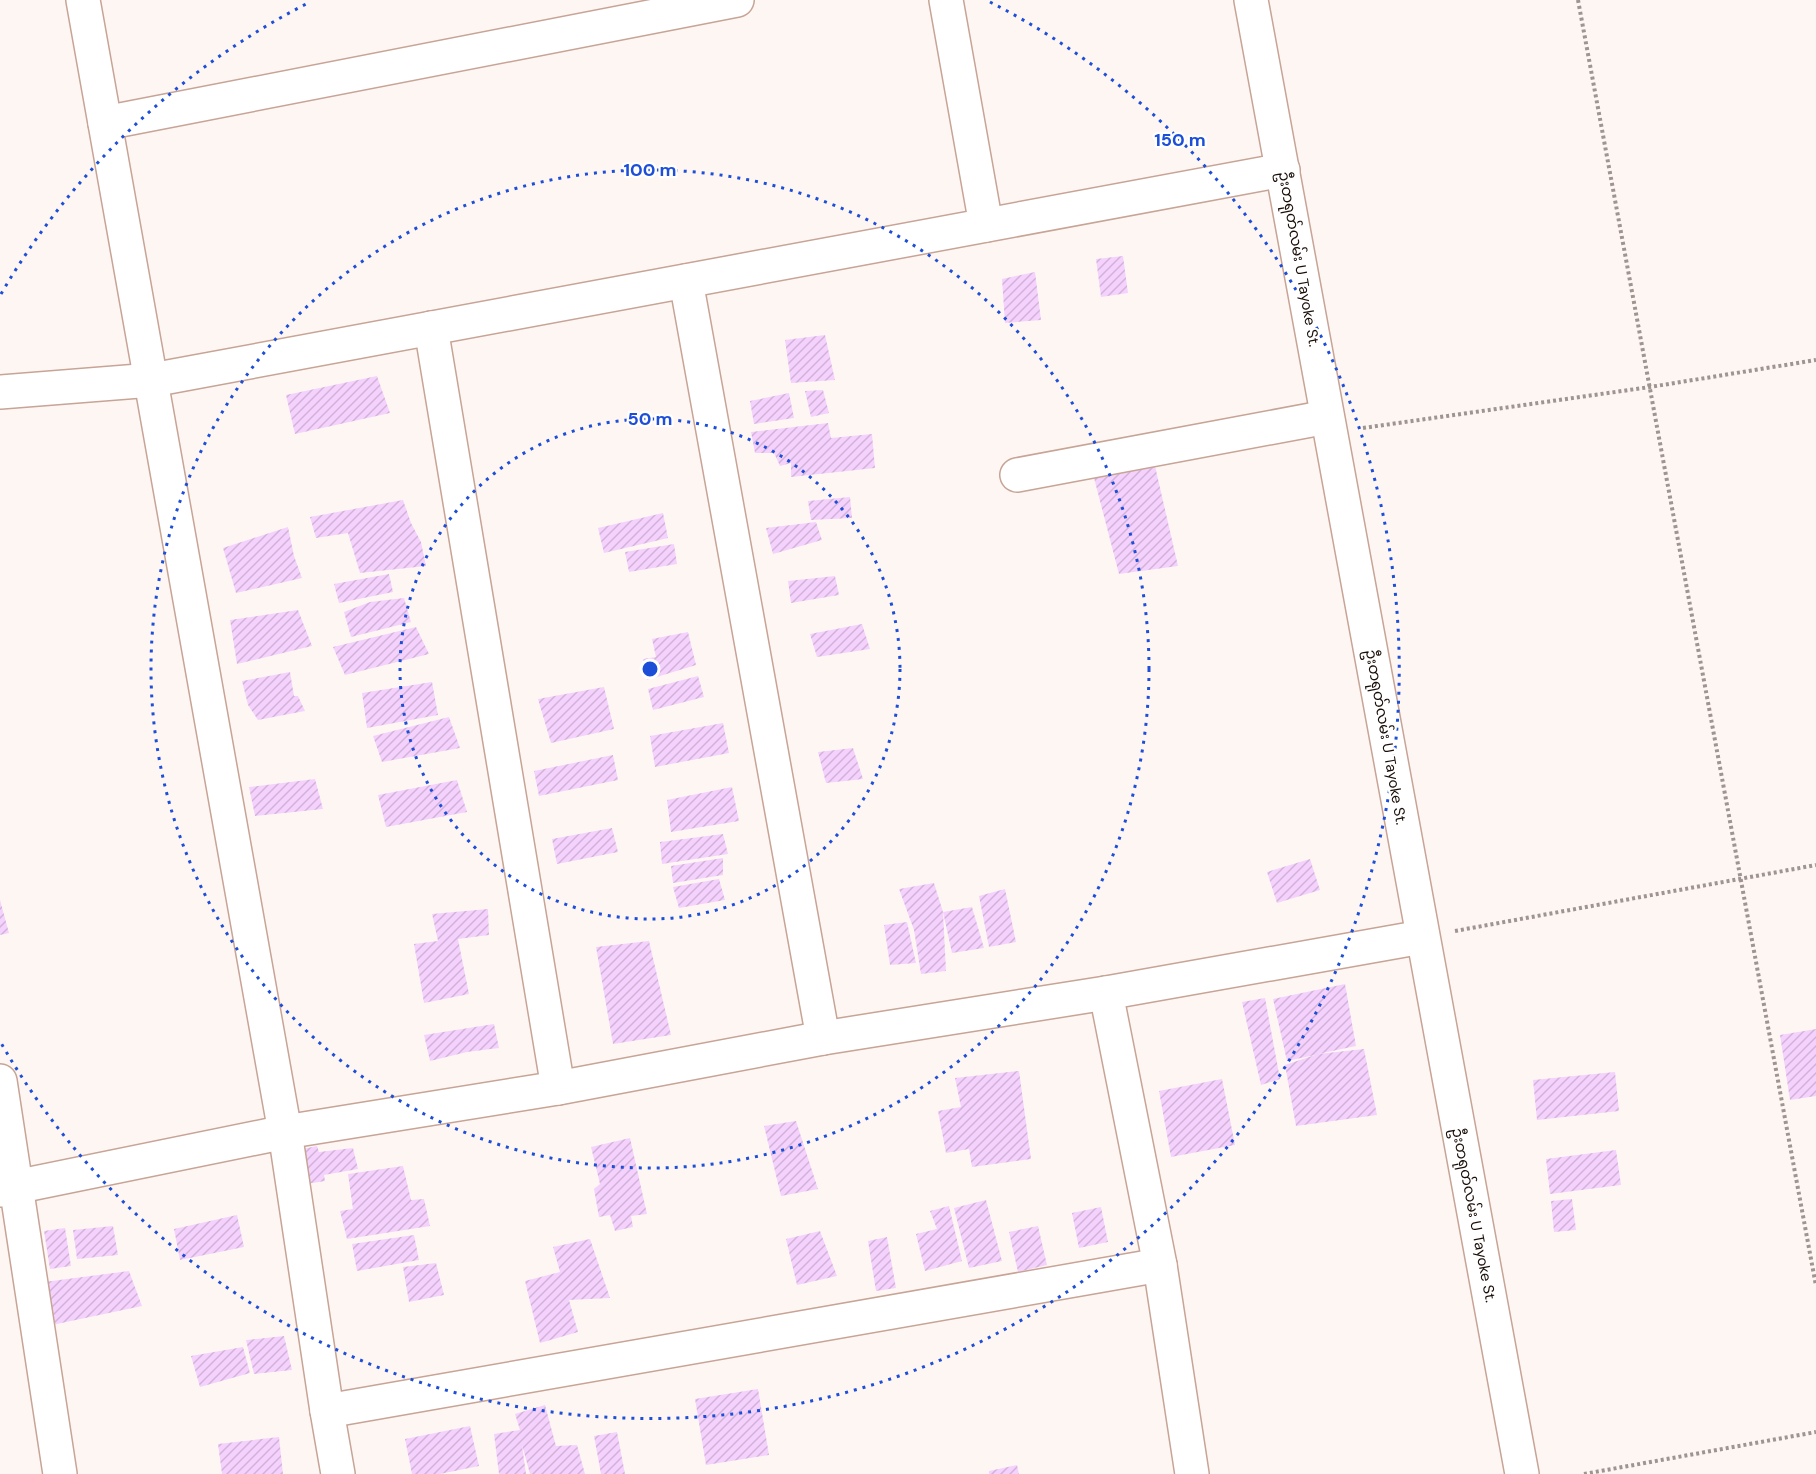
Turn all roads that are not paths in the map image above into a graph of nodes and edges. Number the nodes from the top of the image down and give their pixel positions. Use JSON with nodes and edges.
{"nodes":[{"id":1,"x":83,"y":0,"type":"edge"},
{"id":2,"x":736,"y":0,"type":"edge"},
{"id":3,"x":946,"y":0,"type":"edge"},
{"id":4,"x":1251,"y":0,"type":"edge"},
{"id":5,"x":105,"y":123,"type":"junction"},
{"id":6,"x":1283,"y":170,"type":"junction"},
{"id":7,"x":986,"y":225,"type":"junction"},
{"id":8,"x":686,"y":281,"type":"junction"},
{"id":9,"x":431,"y":328,"type":"junction"},
{"id":10,"x":152,"y":380,"type":"junction"},
{"id":11,"x":0,"y":392,"type":"edge"},
{"id":12,"x":1329,"y":425,"type":"junction"},
{"id":13,"x":1017,"y":475,"type":"dead end"},
{"id":14,"x":1422,"y":937,"type":"junction"},
{"id":15,"x":1106,"y":993,"type":"junction"},
{"id":16,"x":823,"y":1038,"type":"junction"},
{"id":17,"x":0,"y":1081,"type":"edge"},
{"id":18,"x":558,"y":1088,"type":"junction"},
{"id":19,"x":285,"y":1132,"type":"junction"},
{"id":20,"x":8,"y":1188,"type":"edge"},
{"id":21,"x":1160,"y":1265,"type":"junction"},
{"id":22,"x":327,"y":1412,"type":"junction"},
{"id":23,"x":60,"y":1474,"type":"edge"},
{"id":24,"x":338,"y":1474,"type":"edge"},
{"id":25,"x":1192,"y":1474,"type":"edge"},
{"id":26,"x":1522,"y":1474,"type":"edge"}],
"edges":[{"from":1,"to":5,"type":"street"},
{"from":2,"to":5,"type":"street"},
{"from":3,"to":7,"type":"street"},
{"from":4,"to":6,"type":"street","name":"ဦးတရုတ်လမ်း U Tayoke St."},
{"from":5,"to":10,"type":"street"},
{"from":6,"to":7,"type":"street"},
{"from":6,"to":12,"type":"street","name":"ဦးတရုတ်လမ်း U Tayoke St."},
{"from":7,"to":8,"type":"street"},
{"from":8,"to":9,"type":"street"},
{"from":8,"to":16,"type":"street"},
{"from":9,"to":10,"type":"street"},
{"from":9,"to":18,"type":"street"},
{"from":10,"to":11,"type":"street"},
{"from":10,"to":19,"type":"street"},
{"from":12,"to":13,"type":"street"},
{"from":12,"to":14,"type":"street","name":"ဦးတရုတ်လမ်း U Tayoke St."},
{"from":14,"to":15,"type":"street"},
{"from":14,"to":26,"type":"street","name":"ဦးတရုတ်လမ်း U Tayoke St."},
{"from":15,"to":16,"type":"street"},
{"from":15,"to":21,"type":"street"},
{"from":16,"to":18,"type":"street"},
{"from":17,"to":20,"type":"street"},
{"from":18,"to":19,"type":"street"},
{"from":19,"to":20,"type":"street"},
{"from":19,"to":22,"type":"street"},
{"from":20,"to":23,"type":"street"},
{"from":21,"to":22,"type":"street"},
{"from":21,"to":25,"type":"street"},
{"from":22,"to":24,"type":"street"}]}
